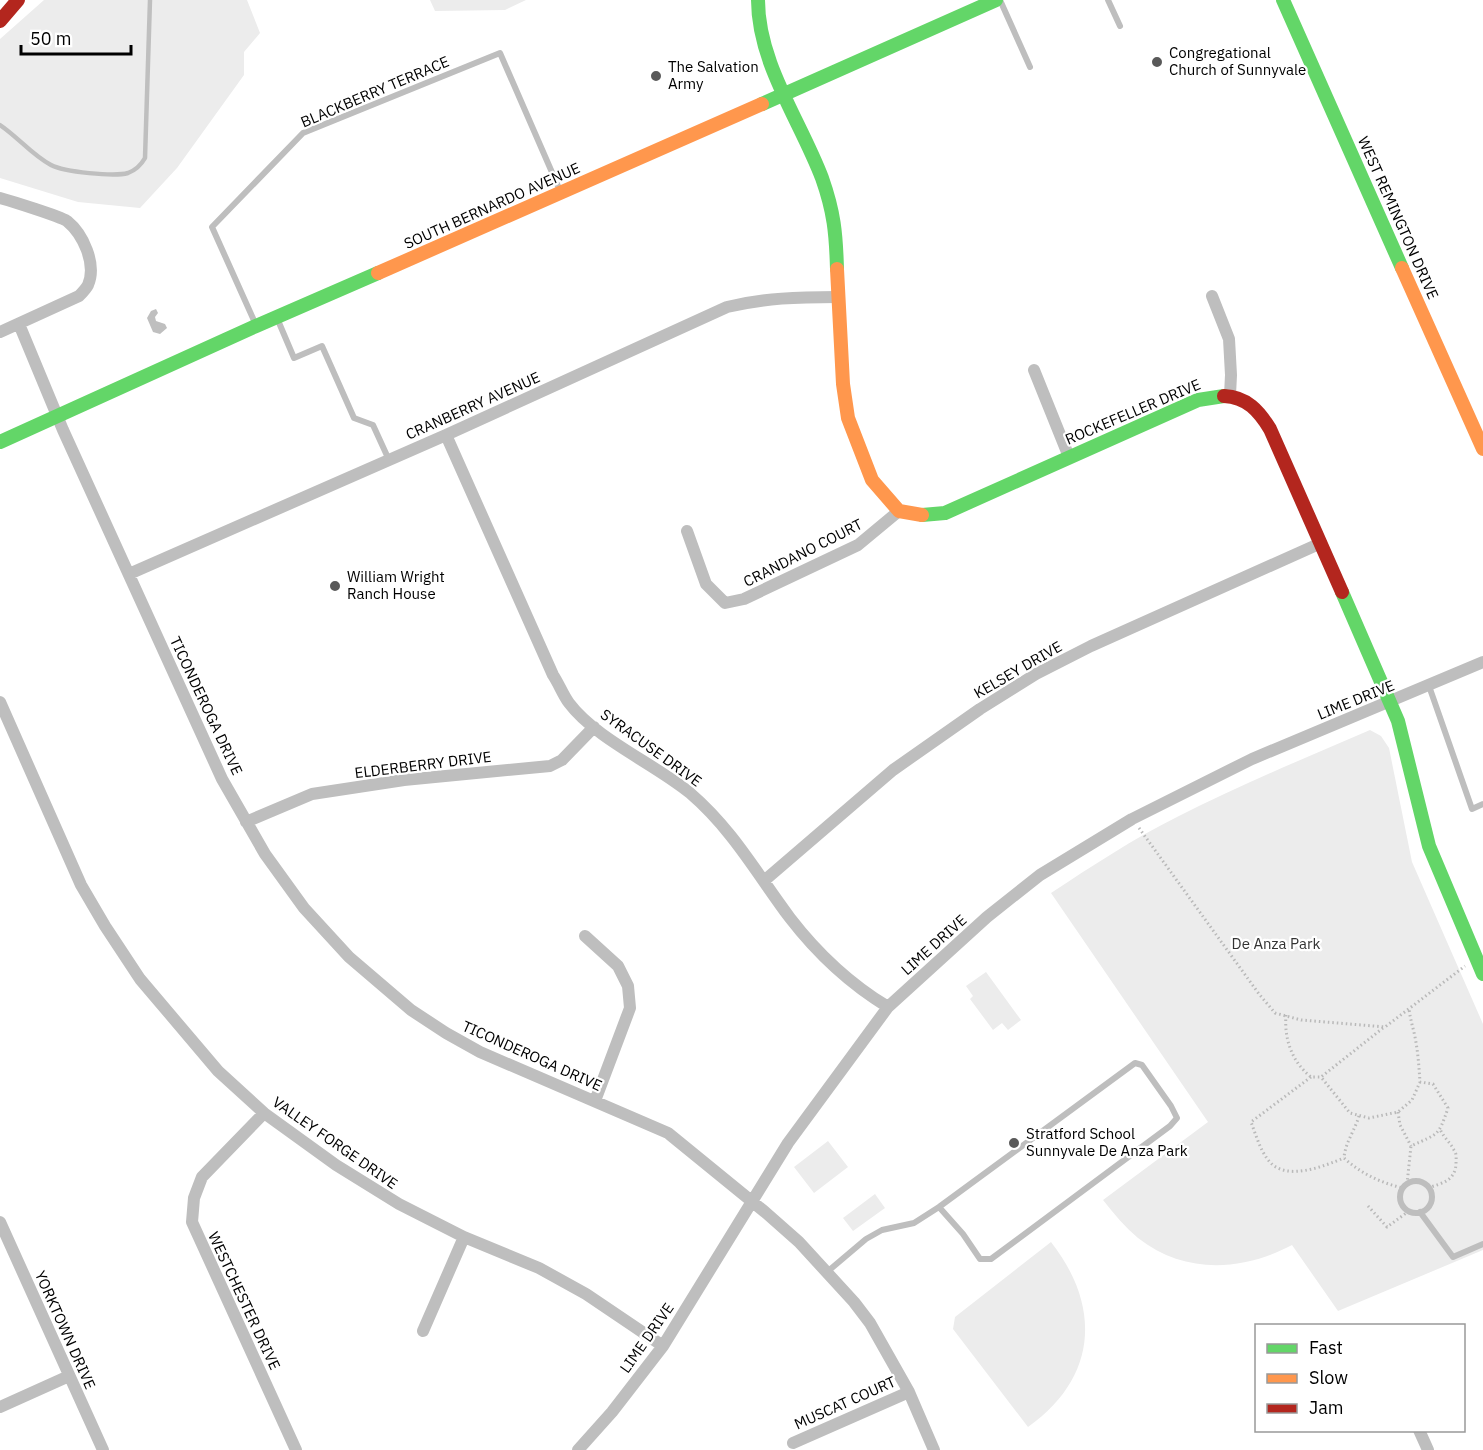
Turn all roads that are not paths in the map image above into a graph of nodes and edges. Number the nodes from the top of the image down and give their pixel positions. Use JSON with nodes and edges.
{"nodes":[{"id":1,"x":18,"y":0,"type":"edge"},
{"id":2,"x":758,"y":0,"type":"edge"},
{"id":3,"x":998,"y":0,"type":"edge"},
{"id":4,"x":1108,"y":0,"type":"edge"},
{"id":5,"x":1283,"y":0,"type":"edge"},
{"id":6,"x":0,"y":21,"type":"edge"},
{"id":7,"x":1120,"y":26,"type":"dead end"},
{"id":8,"x":1030,"y":67,"type":"dead end"},
{"id":9,"x":784,"y":94,"type":"junction"},
{"id":10,"x":561,"y":194,"type":"junction"},
{"id":11,"x":0,"y":198,"type":"edge"},
{"id":12,"x":1212,"y":296,"type":"dead end"},
{"id":13,"x":837,"y":297,"type":"junction"},
{"id":14,"x":277,"y":318,"type":"junction"},
{"id":15,"x":19,"y":324,"type":"junction"},
{"id":16,"x":256,"y":326,"type":"junction"},
{"id":17,"x":0,"y":332,"type":"edge"},
{"id":18,"x":1034,"y":370,"type":"dead end"},
{"id":19,"x":1230,"y":395,"type":"junction"},
{"id":20,"x":58,"y":416,"type":"junction"},
{"id":21,"x":446,"y":435,"type":"junction"},
{"id":22,"x":0,"y":442,"type":"edge"},
{"id":23,"x":1483,"y":449,"type":"edge"},
{"id":24,"x":1069,"y":457,"type":"junction"},
{"id":25,"x":389,"y":460,"type":"junction"},
{"id":26,"x":899,"y":511,"type":"junction"},
{"id":27,"x":687,"y":531,"type":"dead end"},
{"id":28,"x":1320,"y":543,"type":"junction"},
{"id":29,"x":129,"y":574,"type":"junction"},
{"id":30,"x":1483,"y":663,"type":"edge"},
{"id":31,"x":1429,"y":686,"type":"junction"},
{"id":32,"x":0,"y":702,"type":"edge"},
{"id":33,"x":1389,"y":702,"type":"junction"},
{"id":34,"x":594,"y":727,"type":"junction"},
{"id":35,"x":1483,"y":804,"type":"edge"},
{"id":36,"x":246,"y":822,"type":"junction"},
{"id":37,"x":765,"y":880,"type":"junction"},
{"id":38,"x":585,"y":936,"type":"dead end"},
{"id":39,"x":1483,"y":974,"type":"edge"},
{"id":40,"x":888,"y":1007,"type":"junction"},
{"id":41,"x":595,"y":1101,"type":"junction"},
{"id":42,"x":264,"y":1113,"type":"junction"},
{"id":43,"x":752,"y":1202,"type":"junction"},
{"id":44,"x":939,"y":1207,"type":"junction"},
{"id":45,"x":1420,"y":1212,"type":"junction"},
{"id":46,"x":0,"y":1222,"type":"edge"},
{"id":47,"x":464,"y":1237,"type":"junction"},
{"id":48,"x":1483,"y":1244,"type":"edge"},
{"id":49,"x":826,"y":1272,"type":"junction"},
{"id":50,"x":423,"y":1331,"type":"dead end"},
{"id":51,"x":663,"y":1346,"type":"junction"},
{"id":52,"x":69,"y":1376,"type":"junction"},
{"id":53,"x":909,"y":1392,"type":"junction"},
{"id":54,"x":0,"y":1407,"type":"edge"},
{"id":55,"x":1419,"y":1432,"type":"edge"},
{"id":56,"x":793,"y":1443,"type":"dead end"},
{"id":57,"x":103,"y":1450,"type":"edge"},
{"id":58,"x":296,"y":1450,"type":"edge"},
{"id":59,"x":578,"y":1450,"type":"edge"},
{"id":60,"x":934,"y":1450,"type":"edge"},
{"id":61,"x":1428,"y":1450,"type":"edge"}],
"edges":[{"from":1,"to":6,"type":"main road"},
{"from":2,"to":9,"type":"main road"},
{"from":3,"to":8,"type":"lane"},
{"from":3,"to":9,"type":"main road","name":"SOUTH BERNARDO AVENUE"},
{"from":4,"to":7,"type":"lane"},
{"from":5,"to":23,"type":"main road","name":"WEST REMINGTON DRIVE"},
{"from":9,"to":10,"type":"main road","name":"SOUTH BERNARDO AVENUE"},
{"from":9,"to":13,"type":"main road"},
{"from":10,"to":14,"type":"main road","name":"SOUTH BERNARDO AVENUE"},
{"from":10,"to":16,"type":"lane","name":"BLACKBERRY TERRACE"},
{"from":11,"to":15,"type":"street"},
{"from":12,"to":19,"type":"street"},
{"from":13,"to":21,"type":"street","name":"CRANBERRY AVENUE"},
{"from":13,"to":26,"type":"main road"},
{"from":14,"to":16,"type":"main road","name":"SOUTH BERNARDO AVENUE"},
{"from":14,"to":25,"type":"lane"},
{"from":15,"to":17,"type":"street"},
{"from":15,"to":20,"type":"street","name":"TICONDEROGA DRIVE"},
{"from":16,"to":20,"type":"main road","name":"SOUTH BERNARDO AVENUE"},
{"from":18,"to":24,"type":"street"},
{"from":19,"to":24,"type":"main road","name":"ROCKEFELLER DRIVE"},
{"from":19,"to":28,"type":"main road"},
{"from":20,"to":22,"type":"main road","name":"SOUTH BERNARDO AVENUE"},
{"from":20,"to":29,"type":"street","name":"TICONDEROGA DRIVE"},
{"from":21,"to":25,"type":"street","name":"CRANBERRY AVENUE"},
{"from":21,"to":34,"type":"street","name":"SYRACUSE DRIVE"},
{"from":24,"to":26,"type":"main road","name":"ROCKEFELLER DRIVE"},
{"from":25,"to":29,"type":"street","name":"CRANBERRY AVENUE"},
{"from":26,"to":27,"type":"street","name":"CRANDANO COURT"},
{"from":28,"to":33,"type":"main road"},
{"from":28,"to":37,"type":"street","name":"KELSEY DRIVE"},
{"from":29,"to":36,"type":"street","name":"TICONDEROGA DRIVE"},
{"from":30,"to":31,"type":"street","name":"LIME DRIVE"},
{"from":31,"to":33,"type":"street","name":"LIME DRIVE"},
{"from":31,"to":35,"type":"lane"},
{"from":32,"to":42,"type":"street","name":"VALLEY FORGE DRIVE"},
{"from":33,"to":39,"type":"main road"},
{"from":33,"to":40,"type":"street","name":"LIME DRIVE"},
{"from":34,"to":36,"type":"street","name":"ELDERBERRY DRIVE"},
{"from":34,"to":37,"type":"street","name":"SYRACUSE DRIVE"},
{"from":36,"to":41,"type":"street","name":"TICONDEROGA DRIVE"},
{"from":37,"to":40,"type":"street","name":"SYRACUSE DRIVE"},
{"from":38,"to":41,"type":"street"},
{"from":40,"to":43,"type":"street","name":"LIME DRIVE"},
{"from":41,"to":43,"type":"street","name":"TICONDEROGA DRIVE"},
{"from":42,"to":47,"type":"street","name":"VALLEY FORGE DRIVE"},
{"from":42,"to":58,"type":"street","name":"WESTCHESTER DRIVE"},
{"from":43,"to":49,"type":"street","name":"TICONDEROGA DRIVE"},
{"from":43,"to":51,"type":"street","name":"LIME DRIVE"},
{"from":44,"to":44,"type":"lane"},
{"from":44,"to":49,"type":"lane"},
{"from":45,"to":45,"type":"lane"},
{"from":45,"to":48,"type":"lane"},
{"from":46,"to":52,"type":"street","name":"YORKTOWN DRIVE"},
{"from":47,"to":50,"type":"street"},
{"from":47,"to":51,"type":"street","name":"VALLEY FORGE DRIVE"},
{"from":49,"to":53,"type":"street","name":"TICONDEROGA DRIVE"},
{"from":51,"to":59,"type":"street","name":"LIME DRIVE"},
{"from":52,"to":54,"type":"street"},
{"from":52,"to":57,"type":"street","name":"YORKTOWN DRIVE"},
{"from":53,"to":56,"type":"street","name":"MUSCAT COURT"},
{"from":53,"to":60,"type":"street","name":"TICONDEROGA DRIVE"},
{"from":55,"to":61,"type":"street"}]}
